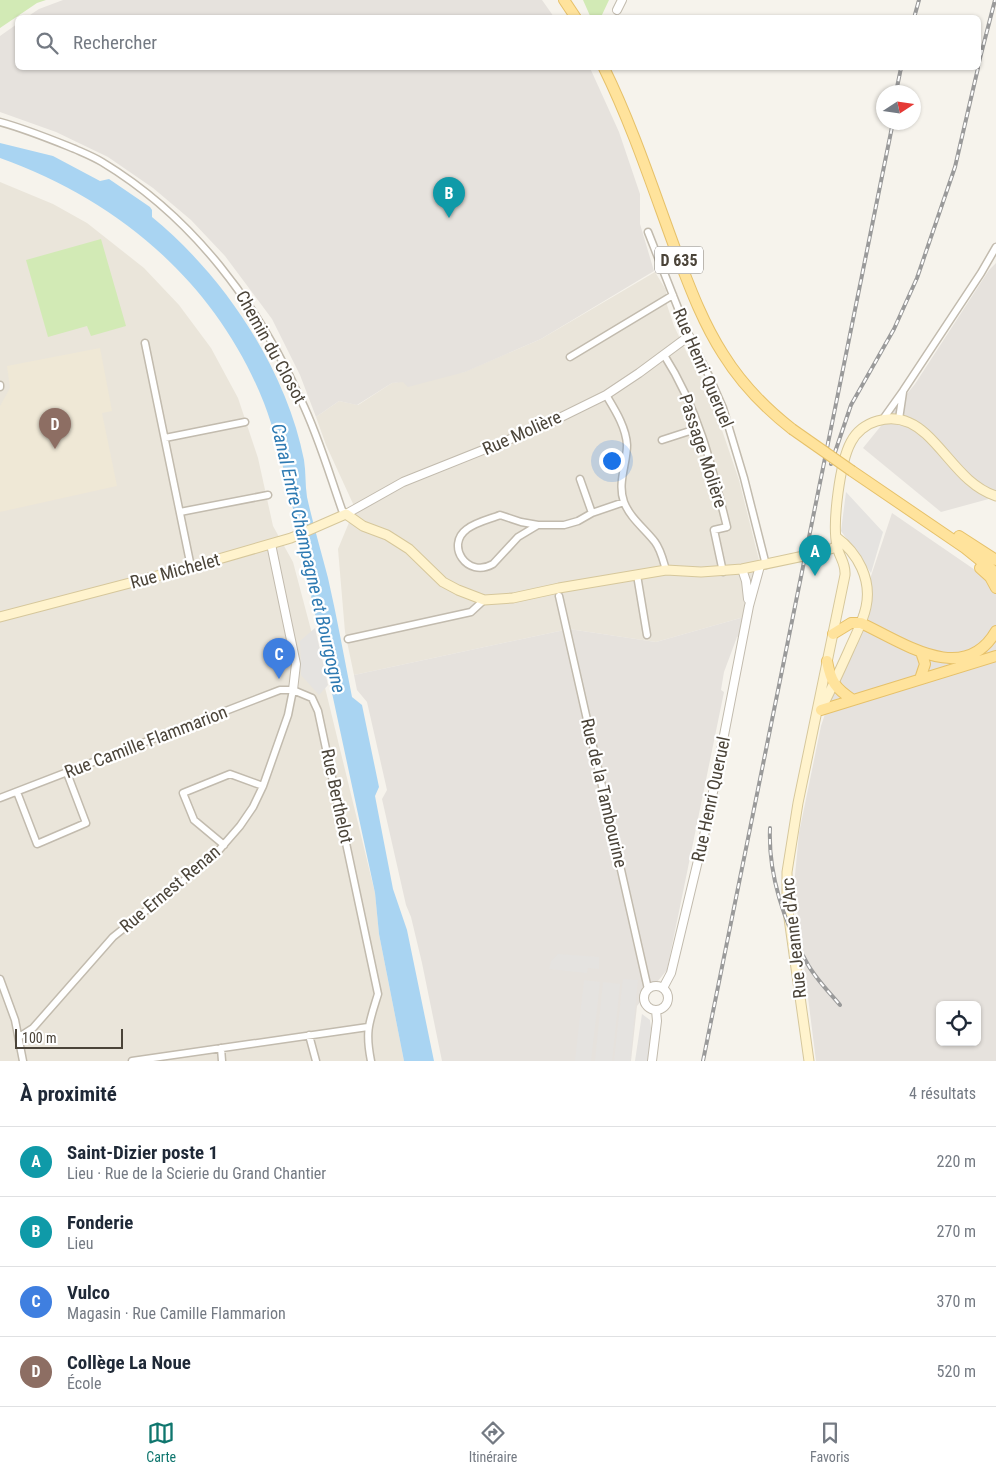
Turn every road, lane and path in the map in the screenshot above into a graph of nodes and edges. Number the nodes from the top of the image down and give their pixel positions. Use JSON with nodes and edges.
{"nodes":[{"id":1,"x":564,"y":0,"type":"edge"},
{"id":2,"x":622,"y":0,"type":"edge"},
{"id":3,"x":617,"y":10,"type":"dead end"},
{"id":4,"x":574,"y":15,"type":"edge"},
{"id":5,"x":605,"y":70,"type":"edge"},
{"id":6,"x":0,"y":122,"type":"edge"},
{"id":7,"x":648,"y":232,"type":"dead end"},
{"id":8,"x":996,"y":247,"type":"edge"},
{"id":9,"x":672,"y":295,"type":"junction"},
{"id":10,"x":689,"y":336,"type":"junction"},
{"id":11,"x":145,"y":343,"type":"dead end"},
{"id":12,"x":664,"y":354,"type":"junction"},
{"id":13,"x":570,"y":357,"type":"dead end"},
{"id":14,"x":903,"y":391,"type":"junction"},
{"id":15,"x":606,"y":395,"type":"junction"},
{"id":16,"x":883,"y":419,"type":"junction"},
{"id":17,"x":898,"y":419,"type":"junction"},
{"id":18,"x":245,"y":422,"type":"dead end"},
{"id":19,"x":699,"y":428,"type":"junction"},
{"id":20,"x":165,"y":438,"type":"junction"},
{"id":21,"x":662,"y":440,"type":"dead end"},
{"id":22,"x":580,"y":479,"type":"dead end"},
{"id":23,"x":268,"y":495,"type":"dead end"},
{"id":24,"x":890,"y":496,"type":"junction"},
{"id":25,"x":996,"y":496,"type":"edge"},
{"id":26,"x":624,"y":502,"type":"junction"},
{"id":27,"x":180,"y":512,"type":"junction"},
{"id":28,"x":592,"y":513,"type":"junction"},
{"id":29,"x":914,"y":513,"type":"junction"},
{"id":30,"x":346,"y":514,"type":"junction"},
{"id":31,"x":538,"y":525,"type":"junction"},
{"id":32,"x":836,"y":542,"type":"junction"},
{"id":33,"x":271,"y":544,"type":"junction"},
{"id":34,"x":996,"y":560,"type":"edge"},
{"id":35,"x":763,"y":566,"type":"junction"},
{"id":36,"x":191,"y":567,"type":"junction"},
{"id":37,"x":666,"y":570,"type":"junction"},
{"id":38,"x":742,"y":570,"type":"junction"},
{"id":39,"x":723,"y":572,"type":"junction"},
{"id":40,"x":996,"y":573,"type":"edge"},
{"id":41,"x":637,"y":575,"type":"junction"},
{"id":42,"x":996,"y":588,"type":"edge"},
{"id":43,"x":560,"y":596,"type":"dead end"},
{"id":44,"x":484,"y":600,"type":"junction"},
{"id":45,"x":749,"y":606,"type":"junction"},
{"id":46,"x":0,"y":617,"type":"edge"},
{"id":47,"x":861,"y":623,"type":"junction"},
{"id":48,"x":996,"y":631,"type":"edge"},
{"id":49,"x":833,"y":634,"type":"junction"},
{"id":50,"x":647,"y":635,"type":"dead end"},
{"id":51,"x":348,"y":639,"type":"dead end"},
{"id":52,"x":922,"y":652,"type":"junction"},
{"id":53,"x":996,"y":656,"type":"edge"},
{"id":54,"x":827,"y":661,"type":"junction"},
{"id":55,"x":920,"y":679,"type":"junction"},
{"id":56,"x":834,"y":683,"type":"junction"},
{"id":57,"x":293,"y":690,"type":"junction"},
{"id":58,"x":853,"y":700,"type":"junction"},
{"id":59,"x":821,"y":710,"type":"junction"},
{"id":60,"x":814,"y":728,"type":"junction"},
{"id":61,"x":67,"y":773,"type":"junction"},
{"id":62,"x":263,"y":786,"type":"junction"},
{"id":63,"x":17,"y":792,"type":"junction"},
{"id":64,"x":0,"y":798,"type":"edge"},
{"id":65,"x":224,"y":844,"type":"junction"},
{"id":66,"x":0,"y":979,"type":"edge"},
{"id":67,"x":663,"y":988,"type":"junction"},
{"id":68,"x":648,"y":989,"type":"junction"},
{"id":69,"x":656,"y":1010,"type":"junction"},
{"id":70,"x":368,"y":1027,"type":"junction"},
{"id":71,"x":309,"y":1036,"type":"junction"},
{"id":72,"x":20,"y":1037,"type":"junction"},
{"id":73,"x":221,"y":1048,"type":"junction"},
{"id":74,"x":24,"y":1061,"type":"edge"},
{"id":75,"x":132,"y":1061,"type":"edge"},
{"id":76,"x":222,"y":1061,"type":"edge"},
{"id":77,"x":316,"y":1061,"type":"edge"},
{"id":78,"x":371,"y":1061,"type":"edge"},
{"id":79,"x":652,"y":1061,"type":"edge"},
{"id":80,"x":809,"y":1061,"type":"edge"}],
"edges":[{"from":1,"to":4,"type":"main road"},
{"from":2,"to":3,"type":"street"},
{"from":5,"to":24,"type":"main road","number":"D 635","bridge":true},
{"from":6,"to":30,"type":"street","name":"Chemin du Closot"},
{"from":7,"to":9,"type":"street","name":"Rue Henri Queruel"},
{"from":8,"to":14,"type":"street"},
{"from":9,"to":10,"type":"street","name":"Rue Henri Queruel"},
{"from":9,"to":13,"type":"street"},
{"from":10,"to":12,"type":"street","name":"Rue Molière"},
{"from":10,"to":35,"type":"street","name":"Rue Henri Queruel"},
{"from":11,"to":20,"type":"street"},
{"from":12,"to":15,"type":"street","name":"Rue Molière"},
{"from":12,"to":19,"type":"street","name":"Passage Molière"},
{"from":14,"to":16,"type":"street"},
{"from":14,"to":17,"type":"street"},
{"from":15,"to":26,"type":"street"},
{"from":15,"to":30,"type":"street","name":"Rue Molière"},
{"from":16,"to":17,"type":"main road"},
{"from":16,"to":32,"type":"main road"},
{"from":17,"to":25,"type":"main road"},
{"from":18,"to":20,"type":"street"},
{"from":19,"to":21,"type":"street"},
{"from":19,"to":39,"type":"street","name":"Passage Molière"},
{"from":20,"to":27,"type":"street"},
{"from":22,"to":28,"type":"street"},
{"from":23,"to":27,"type":"street"},
{"from":24,"to":29,"type":"main road","number":"D 635"},
{"from":24,"to":34,"type":"main road"},
{"from":26,"to":28,"type":"street"},
{"from":26,"to":37,"type":"street"},
{"from":27,"to":36,"type":"street"},
{"from":28,"to":31,"type":"street"},
{"from":29,"to":40,"type":"main road","number":"D 635"},
{"from":29,"to":42,"type":"main road"},
{"from":30,"to":33,"type":"main road","name":"Rue Michelet"},
{"from":30,"to":44,"type":"main road"},
{"from":31,"to":31,"type":"street"},
{"from":32,"to":35,"type":"main road"},
{"from":32,"to":47,"type":"main road","name":"Rue Jeanne d'Arc"},
{"from":32,"to":49,"type":"main road","name":"Rue Jeanne d'Arc"},
{"from":33,"to":36,"type":"main road","name":"Rue Michelet"},
{"from":33,"to":57,"type":"street"},
{"from":35,"to":38,"type":"main road"},
{"from":35,"to":45,"type":"street","name":"Rue Henri Queruel"},
{"from":36,"to":46,"type":"main road","name":"Rue Michelet"},
{"from":37,"to":39,"type":"main road"},
{"from":37,"to":41,"type":"main road"},
{"from":38,"to":39,"type":"main road"},
{"from":38,"to":45,"type":"street","name":"Rue Henri Queruel"},
{"from":41,"to":44,"type":"main road"},
{"from":41,"to":50,"type":"street"},
{"from":43,"to":68,"type":"street","name":"Rue de la Tambourine"},
{"from":44,"to":51,"type":"street"},
{"from":45,"to":67,"type":"street","name":"Rue Henri Queruel"},
{"from":47,"to":49,"type":"main road"},
{"from":47,"to":52,"type":"main road"},
{"from":47,"to":56,"type":"main road","name":"Rue Jeanne d'Arc"},
{"from":48,"to":52,"type":"main road"},
{"from":49,"to":54,"type":"main road","name":"Rue Jeanne d'Arc"},
{"from":52,"to":55,"type":"main road"},
{"from":53,"to":55,"type":"main road"},
{"from":54,"to":56,"type":"main road"},
{"from":54,"to":60,"type":"main road","name":"Rue Jeanne d'Arc"},
{"from":55,"to":58,"type":"main road"},
{"from":56,"to":58,"type":"main road"},
{"from":56,"to":59,"type":"main road","name":"Rue Jeanne d'Arc"},
{"from":57,"to":61,"type":"street","name":"Rue Camille Flammarion"},
{"from":57,"to":62,"type":"street","name":"Rue Ernest Renan"},
{"from":57,"to":70,"type":"street","name":"Rue Berthelot"},
{"from":58,"to":59,"type":"main road"},
{"from":59,"to":60,"type":"main road","name":"Rue Jeanne d'Arc"},
{"from":60,"to":80,"type":"main road","name":"Rue Jeanne d'Arc"},
{"from":61,"to":63,"type":"street","name":"Rue Camille Flammarion"},
{"from":61,"to":63,"type":"street"},
{"from":62,"to":65,"type":"street","name":"Rue Ernest Renan"},
{"from":62,"to":65,"type":"street"},
{"from":63,"to":64,"type":"street","name":"Rue Camille Flammarion"},
{"from":65,"to":72,"type":"street","name":"Rue Ernest Renan"},
{"from":66,"to":72,"type":"street"},
{"from":67,"to":68,"type":"street"},
{"from":67,"to":69,"type":"street"},
{"from":68,"to":69,"type":"street"},
{"from":69,"to":79,"type":"street"},
{"from":70,"to":71,"type":"street"},
{"from":70,"to":78,"type":"street","name":"Rue Berthelot"},
{"from":71,"to":73,"type":"street"},
{"from":71,"to":77,"type":"street"},
{"from":72,"to":74,"type":"street"},
{"from":73,"to":75,"type":"street"},
{"from":73,"to":76,"type":"street"}]}
